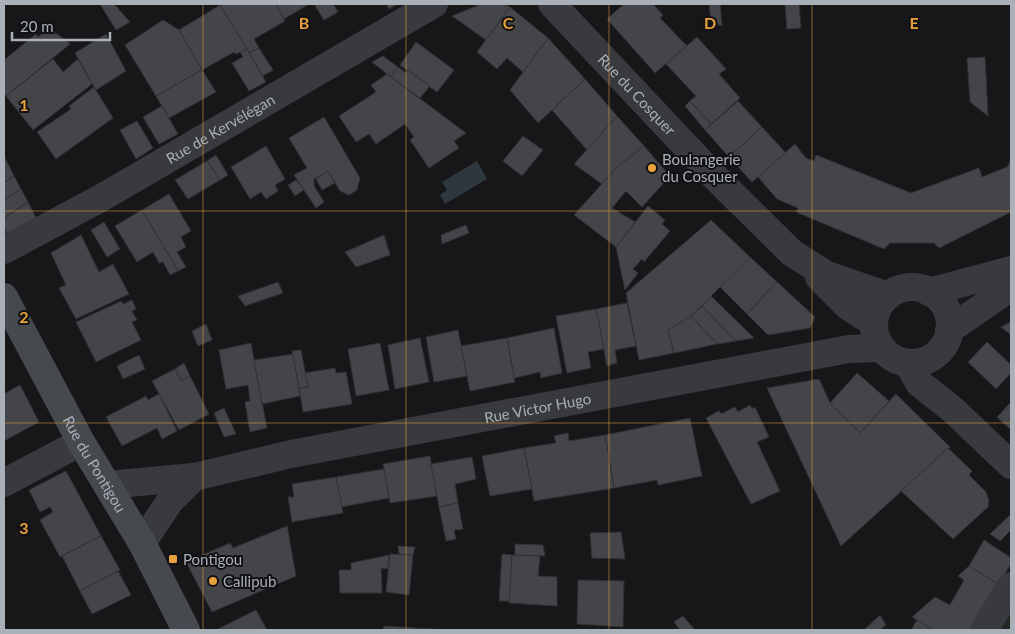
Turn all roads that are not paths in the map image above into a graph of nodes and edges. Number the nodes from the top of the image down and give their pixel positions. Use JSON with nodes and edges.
{"nodes":[{"id":1,"x":434,"y":4,"type":"edge"},
{"id":2,"x":552,"y":4,"type":"edge"},
{"id":3,"x":4,"y":250,"type":"edge"},
{"id":4,"x":810,"y":266,"type":"junction"},
{"id":5,"x":1011,"y":270,"type":"edge"},
{"id":6,"x":1011,"y":287,"type":"edge"},
{"id":7,"x":929,"y":292,"type":"junction"},
{"id":8,"x":888,"y":296,"type":"junction"},
{"id":9,"x":4,"y":297,"type":"edge"},
{"id":10,"x":877,"y":335,"type":"junction"},
{"id":11,"x":943,"y":342,"type":"junction"},
{"id":12,"x":908,"y":363,"type":"junction"},
{"id":13,"x":953,"y":410,"type":"junction"},
{"id":14,"x":81,"y":442,"type":"junction"},
{"id":15,"x":1011,"y":465,"type":"edge"},
{"id":16,"x":194,"y":477,"type":"junction"},
{"id":17,"x":4,"y":483,"type":"edge"},
{"id":18,"x":107,"y":485,"type":"junction"},
{"id":19,"x":142,"y":543,"type":"junction"},
{"id":20,"x":1011,"y":586,"type":"edge"},
{"id":21,"x":186,"y":630,"type":"edge"},
{"id":22,"x":984,"y":630,"type":"edge"}],
"edges":[{"from":1,"to":3,"type":"street","name":"Rue de Kervélégan"},
{"from":2,"to":4,"type":"street","name":"Rue du Cosquer"},
{"from":4,"to":8,"type":"street","name":"Rue du Cosquer"},
{"from":4,"to":10,"type":"street","name":"Rue du Cosquer"},
{"from":5,"to":7,"type":"street"},
{"from":6,"to":11,"type":"street"},
{"from":7,"to":8,"type":"street"},
{"from":7,"to":11,"type":"street"},
{"from":8,"to":10,"type":"street"},
{"from":9,"to":14,"type":"main road","name":"Rue du Pontigou"},
{"from":10,"to":12,"type":"street"},
{"from":10,"to":16,"type":"street","name":"Rue Victor Hugo"},
{"from":11,"to":12,"type":"street"},
{"from":11,"to":13,"type":"street"},
{"from":12,"to":13,"type":"street"},
{"from":13,"to":15,"type":"street"},
{"from":14,"to":17,"type":"street"},
{"from":14,"to":18,"type":"main road","name":"Rue du Pontigou"},
{"from":16,"to":18,"type":"street","name":"Rue Victor Hugo"},
{"from":16,"to":19,"type":"street"},
{"from":18,"to":19,"type":"main road","name":"Rue du Pontigou"},
{"from":19,"to":21,"type":"main road","name":"Rue du Pontigou"},
{"from":20,"to":22,"type":"street"}]}
